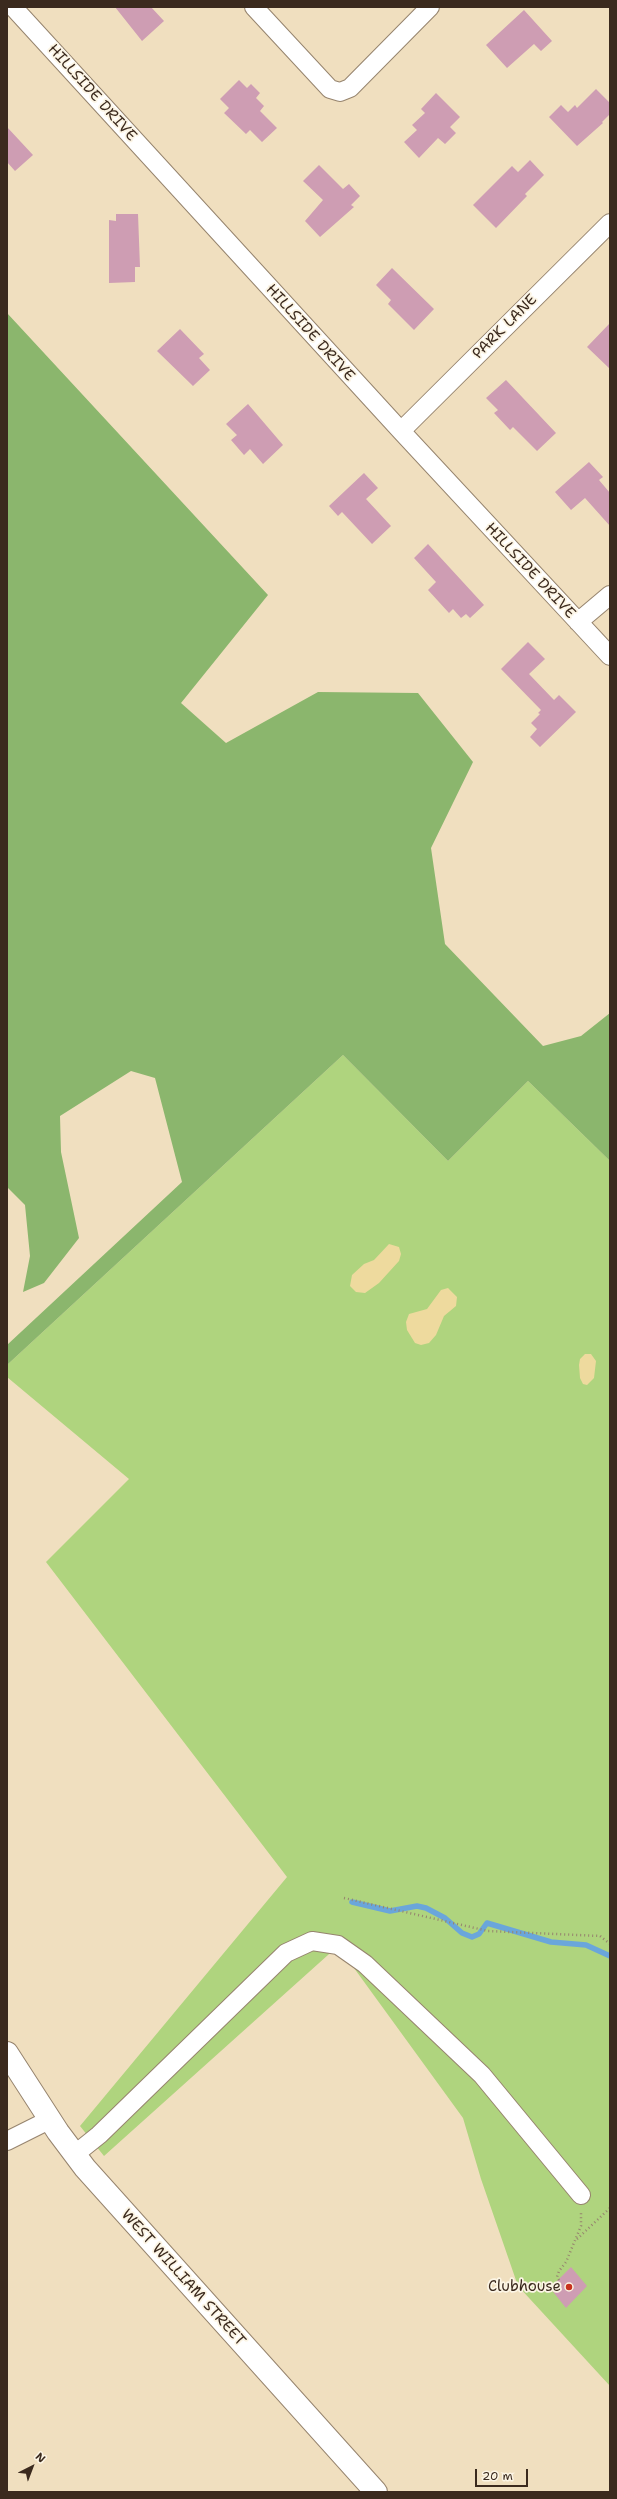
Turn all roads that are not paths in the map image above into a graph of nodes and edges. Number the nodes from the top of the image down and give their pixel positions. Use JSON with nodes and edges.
{"nodes":[{"id":1,"x":13,"y":7,"type":"edge"},
{"id":2,"x":254,"y":7,"type":"edge"},
{"id":3,"x":430,"y":7,"type":"edge"},
{"id":4,"x":610,"y":223,"type":"edge"},
{"id":5,"x":401,"y":432,"type":"junction"},
{"id":6,"x":610,"y":594,"type":"edge"},
{"id":7,"x":578,"y":622,"type":"junction"},
{"id":8,"x":610,"y":656,"type":"edge"},
{"id":9,"x":7,"y":2053,"type":"edge"},
{"id":10,"x":51,"y":2118,"type":"junction"},
{"id":11,"x":7,"y":2141,"type":"edge"},
{"id":12,"x":74,"y":2155,"type":"junction"},
{"id":13,"x":581,"y":2195,"type":"road end"},
{"id":14,"x":376,"y":2492,"type":"edge"}],
"edges":[{"from":1,"to":5,"type":"street","name":"HILLSIDE DRIVE"},
{"from":2,"to":3,"type":"street"},
{"from":4,"to":5,"type":"street","name":"PARK LANE"},
{"from":5,"to":7,"type":"street","name":"HILLSIDE DRIVE"},
{"from":6,"to":7,"type":"street"},
{"from":7,"to":8,"type":"street","name":"HILLSIDE DRIVE"},
{"from":9,"to":10,"type":"highway","name":"WEST WILLIAM STREET"},
{"from":10,"to":11,"type":"street"},
{"from":10,"to":12,"type":"highway","name":"WEST WILLIAM STREET"},
{"from":12,"to":13,"type":"street"},
{"from":12,"to":14,"type":"highway","name":"WEST WILLIAM STREET"}]}
